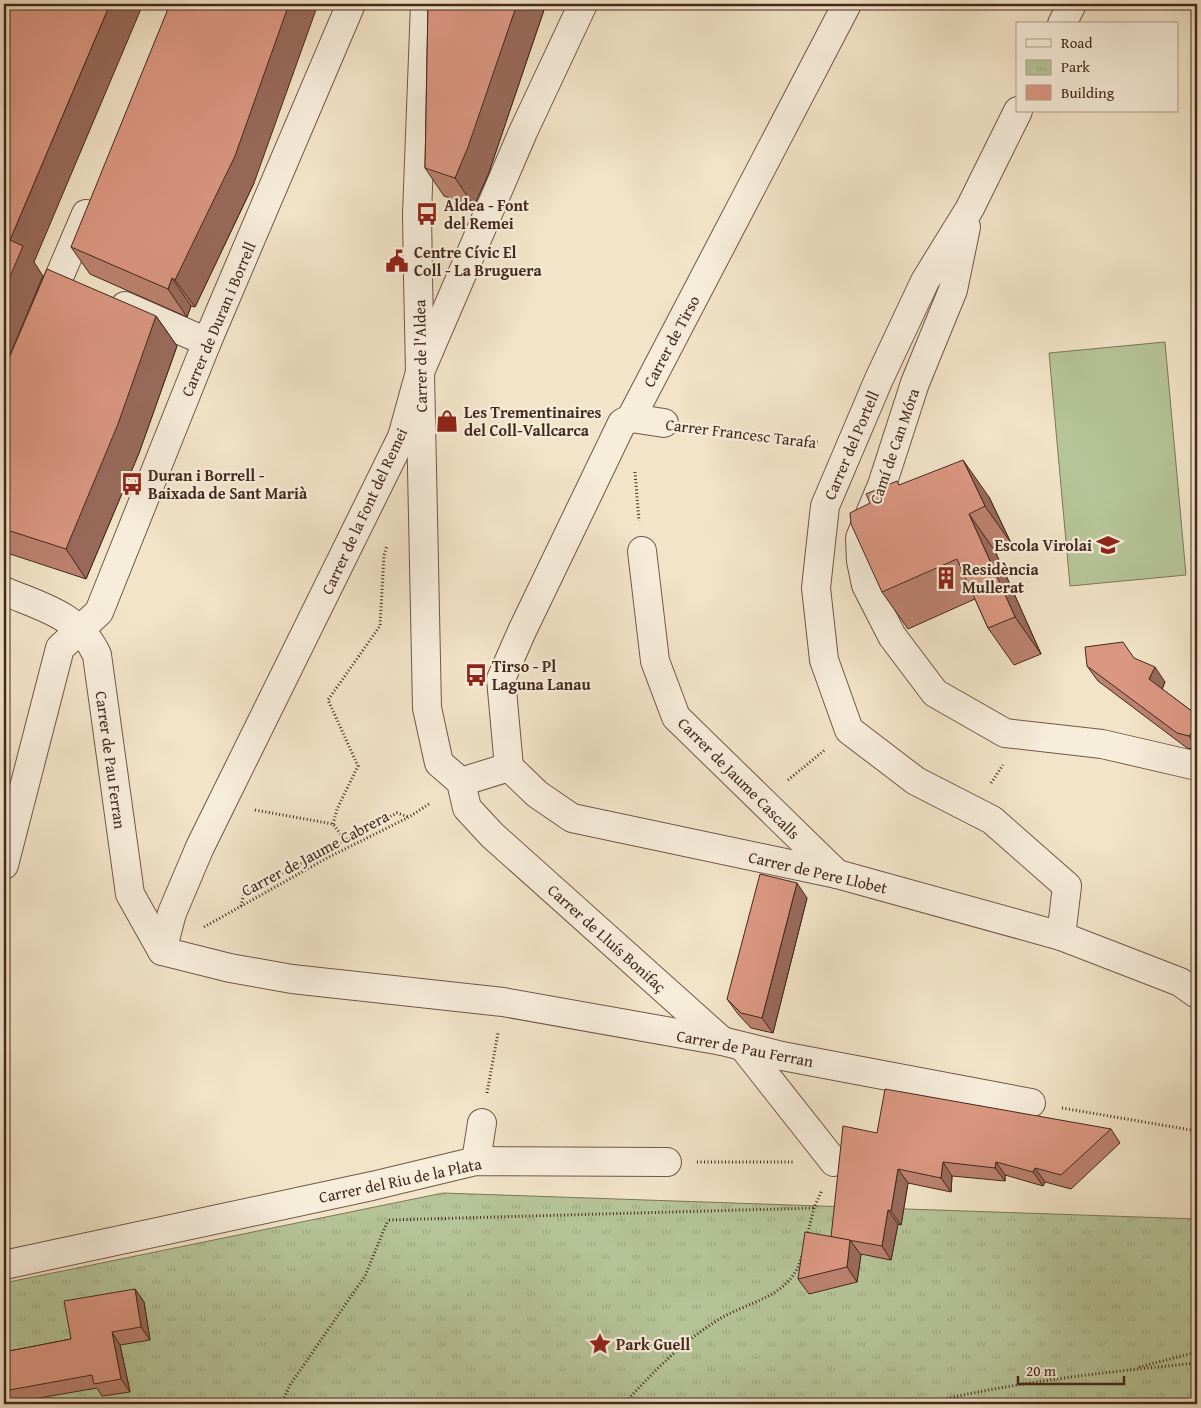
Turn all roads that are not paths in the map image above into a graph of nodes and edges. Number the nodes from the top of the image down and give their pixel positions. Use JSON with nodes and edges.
{"nodes":[{"id":1,"x":350,"y":4,"type":"edge"},
{"id":2,"x":425,"y":4,"type":"edge"},
{"id":3,"x":583,"y":4,"type":"edge"},
{"id":4,"x":847,"y":4,"type":"edge"},
{"id":5,"x":1072,"y":4,"type":"edge"},
{"id":6,"x":1063,"y":22,"type":"edge"},
{"id":7,"x":1018,"y":112,"type":"edge"},
{"id":8,"x":94,"y":196,"type":"edge"},
{"id":9,"x":970,"y":208,"type":"junction"},
{"id":10,"x":59,"y":278,"type":"junction"},
{"id":11,"x":37,"y":330,"type":"edge"},
{"id":12,"x":207,"y":342,"type":"junction"},
{"id":13,"x":420,"y":372,"type":"junction"},
{"id":14,"x":631,"y":418,"type":"junction"},
{"id":15,"x":664,"y":423,"type":"road end"},
{"id":16,"x":642,"y":551,"type":"road end"},
{"id":17,"x":4,"y":591,"type":"edge"},
{"id":18,"x":81,"y":630,"type":"junction"},
{"id":19,"x":1197,"y":766,"type":"edge"},
{"id":20,"x":509,"y":767,"type":"junction"},
{"id":21,"x":461,"y":782,"type":"junction"},
{"id":22,"x":4,"y":865,"type":"edge"},
{"id":23,"x":837,"y":874,"type":"junction"},
{"id":24,"x":1061,"y":936,"type":"junction"},
{"id":25,"x":162,"y":951,"type":"junction"},
{"id":26,"x":1197,"y":994,"type":"edge"},
{"id":27,"x":733,"y":1045,"type":"junction"},
{"id":28,"x":1031,"y":1103,"type":"road end"},
{"id":29,"x":482,"y":1123,"type":"road end"},
{"id":30,"x":476,"y":1161,"type":"junction"},
{"id":31,"x":667,"y":1162,"type":"road end"},
{"id":32,"x":834,"y":1162,"type":"road end"},
{"id":33,"x":4,"y":1265,"type":"edge"}],
"edges":[{"from":1,"to":12,"type":"street","name":"Carrer de Duran i Borrell"},
{"from":2,"to":13,"type":"street","name":"Carrer de l'Aldea"},
{"from":3,"to":13,"type":"street","name":"Carrer de la Font del Remei"},
{"from":4,"to":14,"type":"street","name":"Carrer de Tirso"},
{"from":5,"to":6,"type":"street"},
{"from":7,"to":9,"type":"street","name":"Carrer del Portell"},
{"from":8,"to":10,"type":"street"},
{"from":9,"to":19,"type":"street","name":"Camí de Can Móra"},
{"from":9,"to":24,"type":"street","name":"Carrer del Portell"},
{"from":10,"to":11,"type":"street"},
{"from":10,"to":12,"type":"street"},
{"from":12,"to":18,"type":"street","name":"Carrer de Duran i Borrell"},
{"from":13,"to":21,"type":"street","name":"Carrer de l'Aldea"},
{"from":13,"to":25,"type":"street","name":"Carrer de la Font del Remei"},
{"from":14,"to":15,"type":"street","name":"Carrer Francesc Tarafa"},
{"from":14,"to":20,"type":"street","name":"Carrer de Tirso"},
{"from":16,"to":23,"type":"street","name":"Carrer de Jaume Cascalls"},
{"from":17,"to":18,"type":"street"},
{"from":18,"to":22,"type":"street","name":"Carrer de Duran i Borrell"},
{"from":18,"to":25,"type":"street","name":"Carrer de Pau Ferran"},
{"from":20,"to":21,"type":"street"},
{"from":20,"to":23,"type":"street","name":"Carrer de Pere Llobet"},
{"from":21,"to":27,"type":"street","name":"Carrer de Lluís Bonifaç"},
{"from":23,"to":24,"type":"street","name":"Carrer de Pere Llobet"},
{"from":24,"to":26,"type":"street"},
{"from":25,"to":27,"type":"street","name":"Carrer de Pau Ferran"},
{"from":27,"to":28,"type":"street","name":"Carrer de Pau Ferran"},
{"from":27,"to":32,"type":"street","name":"Carrer de Lluís Bonifaç"},
{"from":29,"to":30,"type":"street"},
{"from":30,"to":31,"type":"street","name":"Carrer del Riu de la Plata"},
{"from":30,"to":33,"type":"street","name":"Carrer del Riu de la Plata"}]}
